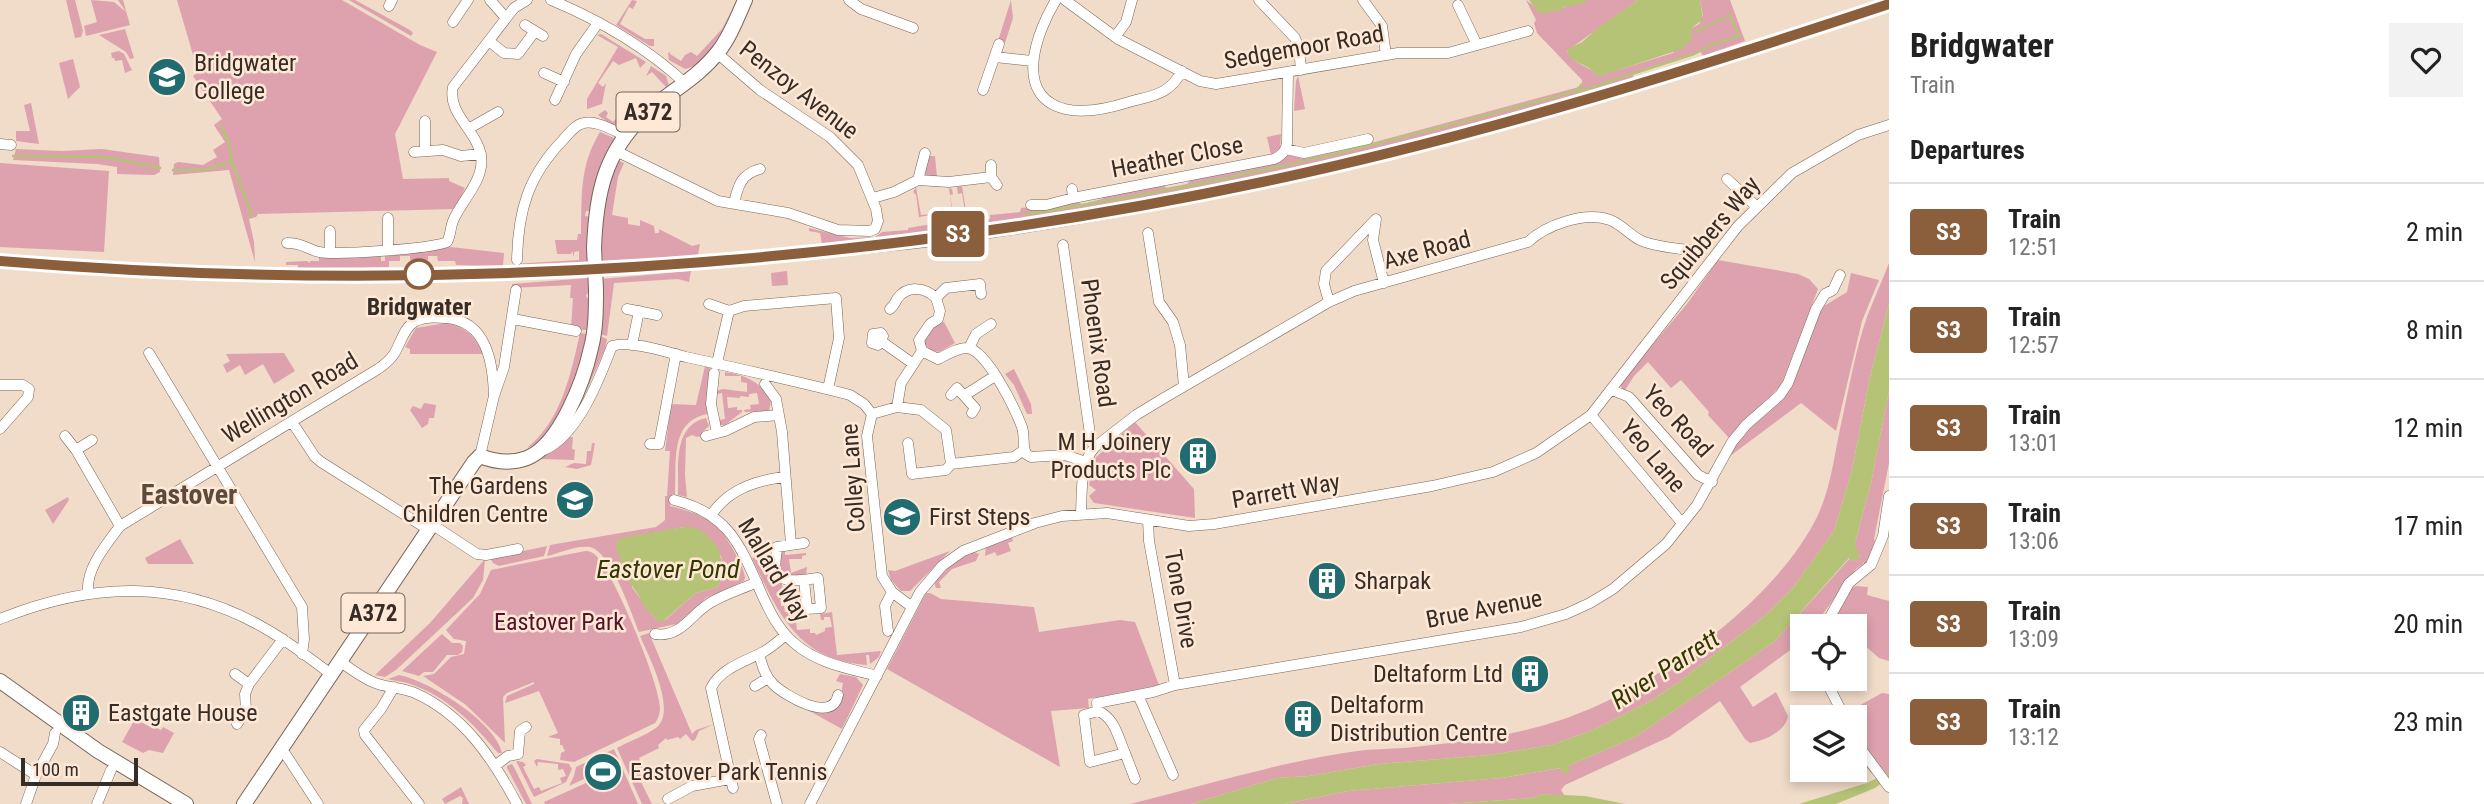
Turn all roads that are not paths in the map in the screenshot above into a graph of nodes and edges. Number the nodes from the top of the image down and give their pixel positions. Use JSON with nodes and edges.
{"nodes":[{"id":1,"x":468,"y":0,"type":"edge"},
{"id":2,"x":490,"y":0,"type":"edge"},
{"id":3,"x":527,"y":0,"type":"edge"},
{"id":4,"x":551,"y":0,"type":"edge"},
{"id":5,"x":745,"y":0,"type":"edge"},
{"id":6,"x":849,"y":0,"type":"edge"},
{"id":7,"x":1056,"y":0,"type":"edge"},
{"id":8,"x":1065,"y":0,"type":"edge"},
{"id":9,"x":1132,"y":0,"type":"edge"},
{"id":10,"x":1259,"y":0,"type":"edge"},
{"id":11,"x":1363,"y":0,"type":"edge"},
{"id":12,"x":569,"y":4,"type":"edge"},
{"id":13,"x":1458,"y":5,"type":"dead end"},
{"id":14,"x":506,"y":18,"type":"junction"},
{"id":15,"x":453,"y":22,"type":"dead end"},
{"id":16,"x":598,"y":23,"type":"junction"},
{"id":17,"x":913,"y":30,"type":"dead end"},
{"id":18,"x":534,"y":31,"type":"dead end"},
{"id":19,"x":1528,"y":31,"type":"dead end"},
{"id":20,"x":1115,"y":37,"type":"junction"},
{"id":21,"x":489,"y":41,"type":"junction"},
{"id":22,"x":999,"y":44,"type":"dead end"},
{"id":23,"x":1477,"y":45,"type":"junction"},
{"id":24,"x":717,"y":53,"type":"junction"},
{"id":25,"x":1386,"y":55,"type":"junction"},
{"id":26,"x":995,"y":57,"type":"junction"},
{"id":27,"x":1032,"y":61,"type":"junction"},
{"id":28,"x":1301,"y":70,"type":"junction"},
{"id":29,"x":1182,"y":71,"type":"junction"},
{"id":30,"x":1288,"y":72,"type":"junction"},
{"id":31,"x":544,"y":73,"type":"dead end"},
{"id":32,"x":564,"y":82,"type":"junction"},
{"id":33,"x":686,"y":84,"type":"junction"},
{"id":34,"x":984,"y":90,"type":"dead end"},
{"id":35,"x":555,"y":100,"type":"dead end"},
{"id":36,"x":498,"y":112,"type":"dead end"},
{"id":37,"x":425,"y":121,"type":"dead end"},
{"id":38,"x":1889,"y":125,"type":"edge"},
{"id":39,"x":468,"y":130,"type":"junction"},
{"id":40,"x":626,"y":136,"type":"junction"},
{"id":41,"x":1368,"y":139,"type":"dead end"},
{"id":42,"x":1286,"y":149,"type":"junction"},
{"id":43,"x":616,"y":151,"type":"junction"},
{"id":44,"x":925,"y":153,"type":"dead end"},
{"id":45,"x":481,"y":154,"type":"junction"},
{"id":46,"x":755,"y":168,"type":"dead end"},
{"id":47,"x":993,"y":176,"type":"dead end"},
{"id":48,"x":1727,"y":179,"type":"dead end"},
{"id":49,"x":918,"y":180,"type":"junction"},
{"id":50,"x":873,"y":198,"type":"junction"},
{"id":51,"x":734,"y":203,"type":"junction"},
{"id":52,"x":1031,"y":205,"type":"dead end"},
{"id":53,"x":1756,"y":206,"type":"junction"},
{"id":54,"x":388,"y":218,"type":"dead end"},
{"id":55,"x":330,"y":231,"type":"dead end"},
{"id":56,"x":1148,"y":233,"type":"dead end"},
{"id":57,"x":287,"y":243,"type":"dead end"},
{"id":58,"x":1063,"y":245,"type":"dead end"},
{"id":59,"x":388,"y":250,"type":"junction"},
{"id":60,"x":1690,"y":250,"type":"dead end"},
{"id":61,"x":330,"y":251,"type":"junction"},
{"id":62,"x":517,"y":260,"type":"dead end"},
{"id":63,"x":1840,"y":275,"type":"dead end"},
{"id":64,"x":1384,"y":283,"type":"junction"},
{"id":65,"x":516,"y":290,"type":"dead end"},
{"id":66,"x":981,"y":294,"type":"dead end"},
{"id":67,"x":936,"y":298,"type":"junction"},
{"id":68,"x":1329,"y":302,"type":"junction"},
{"id":69,"x":709,"y":304,"type":"dead end"},
{"id":70,"x":627,"y":309,"type":"dead end"},
{"id":71,"x":890,"y":309,"type":"dead end"},
{"id":72,"x":729,"y":311,"type":"junction"},
{"id":73,"x":639,"y":312,"type":"junction"},
{"id":74,"x":657,"y":315,"type":"dead end"},
{"id":75,"x":513,"y":318,"type":"junction"},
{"id":76,"x":991,"y":324,"type":"dead end"},
{"id":77,"x":576,"y":331,"type":"dead end"},
{"id":78,"x":881,"y":341,"type":"dead end"},
{"id":79,"x":1647,"y":344,"type":"joint"},
{"id":80,"x":632,"y":345,"type":"junction"},
{"id":81,"x":970,"y":348,"type":"junction"},
{"id":82,"x":922,"y":351,"type":"junction"},
{"id":83,"x":149,"y":353,"type":"dead end"},
{"id":84,"x":676,"y":354,"type":"junction"},
{"id":85,"x":912,"y":363,"type":"junction"},
{"id":86,"x":715,"y":368,"type":"junction"},
{"id":87,"x":995,"y":376,"type":"junction"},
{"id":88,"x":765,"y":384,"type":"dead end"},
{"id":89,"x":0,"y":385,"type":"edge"},
{"id":90,"x":1184,"y":386,"type":"junction"},
{"id":91,"x":828,"y":389,"type":"junction"},
{"id":92,"x":1612,"y":390,"type":"junction"},
{"id":93,"x":951,"y":395,"type":"dead end"},
{"id":94,"x":965,"y":395,"type":"junction"},
{"id":95,"x":494,"y":396,"type":"junction"},
{"id":96,"x":897,"y":407,"type":"junction"},
{"id":97,"x":972,"y":413,"type":"dead end"},
{"id":98,"x":872,"y":414,"type":"junction"},
{"id":99,"x":779,"y":415,"type":"junction"},
{"id":100,"x":1591,"y":415,"type":"junction"},
{"id":101,"x":292,"y":422,"type":"junction"},
{"id":102,"x":0,"y":429,"type":"edge"},
{"id":103,"x":717,"y":433,"type":"junction"},
{"id":104,"x":65,"y":436,"type":"dead end"},
{"id":105,"x":706,"y":436,"type":"dead end"},
{"id":106,"x":92,"y":440,"type":"dead end"},
{"id":107,"x":908,"y":443,"type":"dead end"},
{"id":108,"x":650,"y":444,"type":"dead end"},
{"id":109,"x":1095,"y":447,"type":"junction"},
{"id":110,"x":76,"y":450,"type":"junction"},
{"id":111,"x":1024,"y":450,"type":"junction"},
{"id":112,"x":535,"y":453,"type":"junction"},
{"id":113,"x":480,"y":457,"type":"junction"},
{"id":114,"x":1086,"y":462,"type":"junction"},
{"id":115,"x":951,"y":464,"type":"junction"},
{"id":116,"x":217,"y":467,"type":"junction"},
{"id":117,"x":785,"y":477,"type":"junction"},
{"id":118,"x":1712,"y":482,"type":"junction"},
{"id":119,"x":1889,"y":496,"type":"edge"},
{"id":120,"x":674,"y":500,"type":"dead end"},
{"id":121,"x":1081,"y":513,"type":"junction"},
{"id":122,"x":712,"y":514,"type":"junction"},
{"id":123,"x":1148,"y":520,"type":"junction"},
{"id":124,"x":1682,"y":523,"type":"junction"},
{"id":125,"x":120,"y":526,"type":"junction"},
{"id":126,"x":431,"y":528,"type":"junction"},
{"id":127,"x":804,"y":543,"type":"dead end"},
{"id":128,"x":791,"y":544,"type":"junction"},
{"id":129,"x":518,"y":550,"type":"dead end"},
{"id":130,"x":804,"y":580,"type":"dead end"},
{"id":131,"x":757,"y":582,"type":"junction"},
{"id":132,"x":88,"y":592,"type":"junction"},
{"id":133,"x":892,"y":592,"type":"junction"},
{"id":134,"x":912,"y":607,"type":"junction"},
{"id":135,"x":1832,"y":614,"type":"edge"},
{"id":136,"x":0,"y":619,"type":"edge"},
{"id":137,"x":888,"y":631,"type":"dead end"},
{"id":138,"x":786,"y":635,"type":"junction"},
{"id":139,"x":660,"y":638,"type":"dead end"},
{"id":140,"x":283,"y":639,"type":"junction"},
{"id":141,"x":302,"y":654,"type":"junction"},
{"id":142,"x":759,"y":654,"type":"junction"},
{"id":143,"x":341,"y":662,"type":"junction"},
{"id":144,"x":235,"y":674,"type":"dead end"},
{"id":145,"x":332,"y":675,"type":"junction"},
{"id":146,"x":877,"y":676,"type":"junction"},
{"id":147,"x":768,"y":678,"type":"junction"},
{"id":148,"x":0,"y":681,"type":"edge"},
{"id":149,"x":249,"y":684,"type":"junction"},
{"id":150,"x":1175,"y":685,"type":"junction"},
{"id":151,"x":755,"y":686,"type":"dead end"},
{"id":152,"x":394,"y":687,"type":"junction"},
{"id":153,"x":0,"y":692,"type":"edge"},
{"id":154,"x":838,"y":695,"type":"dead end"},
{"id":155,"x":1138,"y":695,"type":"junction"},
{"id":156,"x":1098,"y":711,"type":"junction"},
{"id":157,"x":237,"y":724,"type":"dead end"},
{"id":158,"x":526,"y":727,"type":"dead end"},
{"id":159,"x":55,"y":733,"type":"junction"},
{"id":160,"x":761,"y":735,"type":"dead end"},
{"id":161,"x":279,"y":751,"type":"junction"},
{"id":162,"x":0,"y":752,"type":"edge"},
{"id":163,"x":1125,"y":752,"type":"junction"},
{"id":164,"x":1867,"y":756,"type":"edge"},
{"id":165,"x":496,"y":765,"type":"junction"},
{"id":166,"x":111,"y":771,"type":"junction"},
{"id":167,"x":37,"y":775,"type":"junction"},
{"id":168,"x":1173,"y":775,"type":"dead end"},
{"id":169,"x":1135,"y":779,"type":"dead end"},
{"id":170,"x":1889,"y":786,"type":"edge"},
{"id":171,"x":668,"y":799,"type":"dead end"},
{"id":172,"x":26,"y":804,"type":"edge"},
{"id":173,"x":97,"y":804,"type":"edge"},
{"id":174,"x":168,"y":804,"type":"edge"},
{"id":175,"x":186,"y":804,"type":"edge"},
{"id":176,"x":244,"y":804,"type":"edge"},
{"id":177,"x":318,"y":804,"type":"edge"},
{"id":178,"x":419,"y":804,"type":"edge"},
{"id":179,"x":517,"y":804,"type":"edge"},
{"id":180,"x":777,"y":804,"type":"edge"},
{"id":181,"x":810,"y":804,"type":"edge"}],
"edges":[{"from":1,"to":15,"type":"street"},
{"from":2,"to":14,"type":"street"},
{"from":3,"to":14,"type":"street"},
{"from":4,"to":12,"type":"street"},
{"from":5,"to":24,"type":"main road","number":"A372"},
{"from":6,"to":17,"type":"street"},
{"from":7,"to":27,"type":"street"},
{"from":8,"to":20,"type":"street","name":"Sedgemoor Road"},
{"from":9,"to":20,"type":"street"},
{"from":10,"to":28,"type":"street"},
{"from":11,"to":25,"type":"street"},
{"from":12,"to":16,"type":"street"},
{"from":13,"to":23,"type":"street"},
{"from":14,"to":21,"type":"street"},
{"from":16,"to":32,"type":"street"},
{"from":16,"to":33,"type":"street"},
{"from":18,"to":21,"type":"street"},
{"from":19,"to":23,"type":"street","name":"Sedgemoor Road"},
{"from":20,"to":29,"type":"street","name":"Sedgemoor Road"},
{"from":21,"to":39,"type":"street"},
{"from":22,"to":26,"type":"street"},
{"from":23,"to":25,"type":"street","name":"Sedgemoor Road"},
{"from":24,"to":33,"type":"main road","number":"A372"},
{"from":24,"to":50,"type":"street","name":"Penzoy Avenue"},
{"from":25,"to":28,"type":"street","name":"Sedgemoor Road"},
{"from":26,"to":27,"type":"street"},
{"from":26,"to":34,"type":"street"},
{"from":27,"to":29,"type":"street"},
{"from":28,"to":30,"type":"street","name":"Sedgemoor Road"},
{"from":29,"to":30,"type":"street","name":"Sedgemoor Road"},
{"from":30,"to":42,"type":"street"},
{"from":31,"to":32,"type":"street"},
{"from":32,"to":35,"type":"street"},
{"from":33,"to":40,"type":"main road","number":"A372"},
{"from":36,"to":39,"type":"street"},
{"from":37,"to":45,"type":"street"},
{"from":38,"to":53,"type":"street","name":"Squibbers Way"},
{"from":39,"to":45,"type":"street"},
{"from":40,"to":43,"type":"main road","number":"A372"},
{"from":40,"to":62,"type":"street"},
{"from":41,"to":42,"type":"street","name":"Heather Close"},
{"from":42,"to":52,"type":"street","name":"Heather Close"},
{"from":43,"to":51,"type":"street"},
{"from":43,"to":112,"type":"main road","number":"A372","bridge":true},
{"from":44,"to":49,"type":"street"},
{"from":45,"to":59,"type":"street"},
{"from":46,"to":51,"type":"street"},
{"from":47,"to":49,"type":"street"},
{"from":48,"to":53,"type":"street"},
{"from":49,"to":50,"type":"street"},
{"from":50,"to":51,"type":"street","name":"Penzoy Avenue"},
{"from":53,"to":79,"type":"street","name":"Squibbers Way"},
{"from":54,"to":59,"type":"street"},
{"from":55,"to":61,"type":"street"},
{"from":56,"to":90,"type":"street"},
{"from":57,"to":61,"type":"street"},
{"from":58,"to":109,"type":"street","name":"Phoenix Road"},
{"from":59,"to":61,"type":"street"},
{"from":60,"to":64,"type":"street","name":"Axe Road"},
{"from":63,"to":118,"type":"street","name":"Brue Avenue"},
{"from":64,"to":68,"type":"street","name":"Axe Road"},
{"from":64,"to":68,"type":"street"},
{"from":65,"to":75,"type":"street"},
{"from":66,"to":67,"type":"street"},
{"from":67,"to":71,"type":"street"},
{"from":67,"to":82,"type":"street"},
{"from":68,"to":90,"type":"street","name":"Axe Road"},
{"from":69,"to":72,"type":"street"},
{"from":70,"to":73,"type":"street"},
{"from":72,"to":86,"type":"street"},
{"from":72,"to":91,"type":"street"},
{"from":73,"to":74,"type":"street"},
{"from":73,"to":80,"type":"street"},
{"from":75,"to":77,"type":"street"},
{"from":75,"to":95,"type":"street"},
{"from":76,"to":81,"type":"street"},
{"from":78,"to":85,"type":"street"},
{"from":79,"to":92,"type":"street","name":"Parrett Way"},
{"from":80,"to":84,"type":"street","name":"Colley Lane"},
{"from":80,"to":112,"type":"street"},
{"from":81,"to":82,"type":"street"},
{"from":81,"to":87,"type":"street"},
{"from":82,"to":85,"type":"street"},
{"from":83,"to":116,"type":"street"},
{"from":84,"to":86,"type":"street","name":"Colley Lane"},
{"from":84,"to":108,"type":"street"},
{"from":85,"to":96,"type":"street"},
{"from":86,"to":91,"type":"street","name":"Colley Lane"},
{"from":86,"to":103,"type":"street"},
{"from":87,"to":94,"type":"street"},
{"from":87,"to":111,"type":"street"},
{"from":88,"to":99,"type":"street"},
{"from":89,"to":102,"type":"street"},
{"from":90,"to":109,"type":"street","name":"Axe Road"},
{"from":91,"to":98,"type":"street","name":"Colley Lane"},
{"from":92,"to":100,"type":"street","name":"Parrett Way"},
{"from":92,"to":118,"type":"street","name":"Yeo Road"},
{"from":93,"to":94,"type":"street"},
{"from":94,"to":97,"type":"street"},
{"from":95,"to":101,"type":"street","name":"Wellington Road"},
{"from":95,"to":113,"type":"street"},
{"from":96,"to":98,"type":"street"},
{"from":96,"to":115,"type":"street"},
{"from":98,"to":133,"type":"street","name":"Colley Lane"},
{"from":99,"to":103,"type":"street"},
{"from":99,"to":117,"type":"street"},
{"from":100,"to":123,"type":"street","name":"Parrett Way"},
{"from":100,"to":124,"type":"street","name":"Yeo Lane"},
{"from":101,"to":116,"type":"street","name":"Wellington Road"},
{"from":101,"to":126,"type":"street"},
{"from":103,"to":105,"type":"street"},
{"from":104,"to":110,"type":"street"},
{"from":106,"to":110,"type":"street"},
{"from":107,"to":115,"type":"street"},
{"from":109,"to":114,"type":"street","name":"Axe Road"},
{"from":110,"to":125,"type":"street"},
{"from":111,"to":114,"type":"street"},
{"from":111,"to":115,"type":"street"},
{"from":112,"to":113,"type":"main road"},
{"from":113,"to":126,"type":"main road","number":"A372"},
{"from":114,"to":121,"type":"street","name":"Axe Road"},
{"from":116,"to":125,"type":"street","name":"Wellington Road"},
{"from":116,"to":141,"type":"street"},
{"from":117,"to":122,"type":"street"},
{"from":117,"to":128,"type":"street"},
{"from":118,"to":124,"type":"street","name":"Brue Avenue"},
{"from":119,"to":135,"type":"street"},
{"from":120,"to":122,"type":"street","name":"Mallard Way"},
{"from":121,"to":123,"type":"street","name":"Parrett Way"},
{"from":121,"to":134,"type":"street","name":"Parrett Way"},
{"from":122,"to":131,"type":"street","name":"Mallard Way"},
{"from":123,"to":150,"type":"street","name":"Tone Drive"},
{"from":124,"to":150,"type":"street","name":"Brue Avenue"},
{"from":125,"to":132,"type":"street","name":"Wellington Road"},
{"from":126,"to":129,"type":"street"},
{"from":126,"to":143,"type":"main road","number":"A372"},
{"from":127,"to":128,"type":"street"},
{"from":128,"to":130,"type":"street"},
{"from":131,"to":138,"type":"street","name":"Mallard Way"},
{"from":131,"to":139,"type":"street"},
{"from":132,"to":136,"type":"street"},
{"from":132,"to":140,"type":"street"},
{"from":133,"to":134,"type":"street"},
{"from":133,"to":137,"type":"street"},
{"from":134,"to":146,"type":"street","name":"Parrett Way"},
{"from":138,"to":142,"type":"street"},
{"from":138,"to":146,"type":"street","name":"Mallard Way"},
{"from":140,"to":141,"type":"street"},
{"from":140,"to":149,"type":"street"},
{"from":141,"to":145,"type":"street"},
{"from":142,"to":147,"type":"street"},
{"from":142,"to":171,"type":"street"},
{"from":143,"to":145,"type":"main road","number":"A372"},
{"from":143,"to":152,"type":"street"},
{"from":144,"to":149,"type":"street"},
{"from":145,"to":161,"type":"main road","number":"A372"},
{"from":146,"to":181,"type":"street","name":"Parrett Way"},
{"from":147,"to":151,"type":"street"},
{"from":147,"to":154,"type":"street"},
{"from":148,"to":175,"type":"main road"},
{"from":149,"to":157,"type":"street"},
{"from":150,"to":155,"type":"street","name":"Brue Avenue"},
{"from":152,"to":165,"type":"street"},
{"from":152,"to":178,"type":"street"},
{"from":153,"to":159,"type":"main road"},
{"from":155,"to":156,"type":"street","name":"Brue Avenue"},
{"from":155,"to":168,"type":"street"},
{"from":156,"to":163,"type":"street"},
{"from":156,"to":163,"type":"street"},
{"from":158,"to":165,"type":"street"},
{"from":159,"to":166,"type":"main road"},
{"from":159,"to":167,"type":"street"},
{"from":160,"to":180,"type":"street"},
{"from":161,"to":176,"type":"main road","number":"A372"},
{"from":161,"to":177,"type":"street"},
{"from":162,"to":167,"type":"street"},
{"from":163,"to":169,"type":"street"},
{"from":164,"to":170,"type":"street"},
{"from":165,"to":179,"type":"street"},
{"from":166,"to":173,"type":"street"},
{"from":166,"to":174,"type":"main road"},
{"from":167,"to":172,"type":"street"}]}
